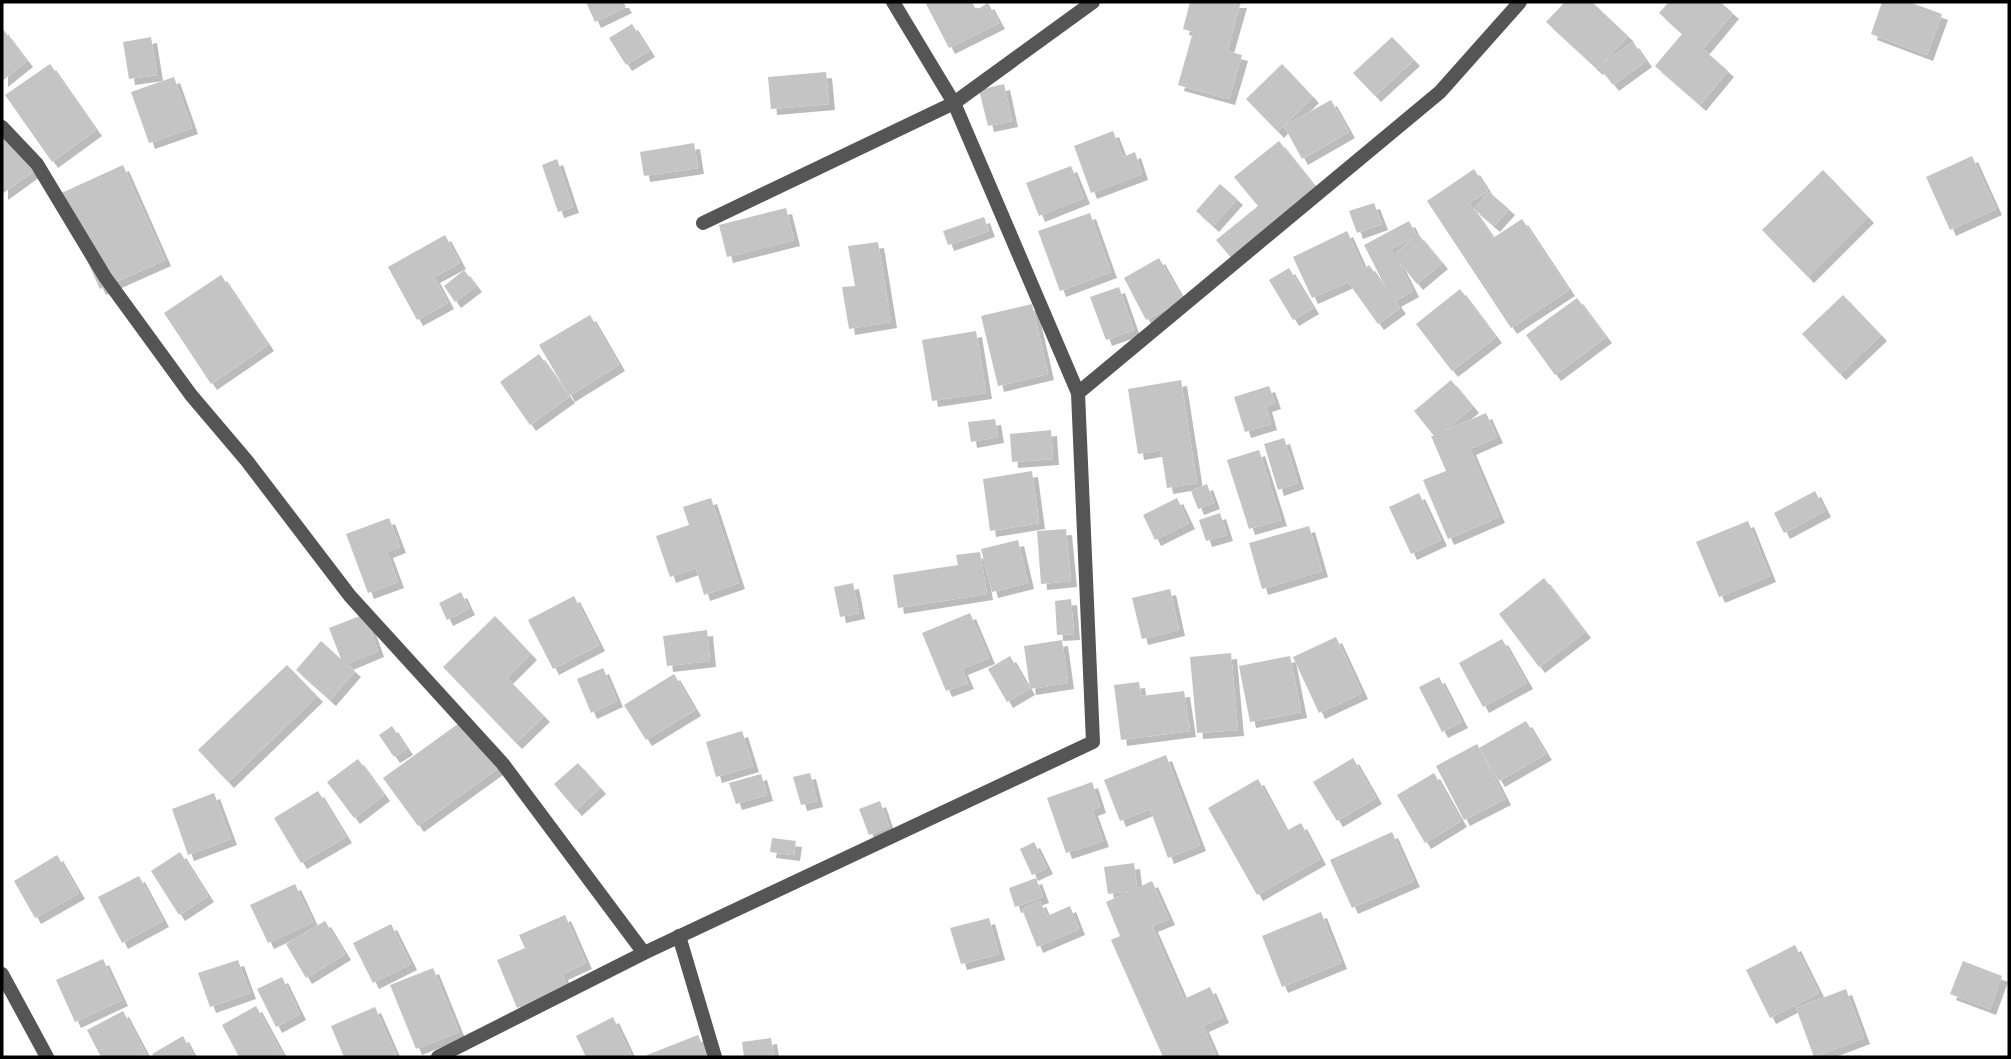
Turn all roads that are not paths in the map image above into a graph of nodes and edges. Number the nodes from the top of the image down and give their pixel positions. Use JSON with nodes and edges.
{"nodes":[{"id":1,"x":892,"y":2,"type":"edge"},
{"id":2,"x":1093,"y":2,"type":"edge"},
{"id":3,"x":1520,"y":2,"type":"edge"},
{"id":4,"x":954,"y":103,"type":"junction"},
{"id":5,"x":2,"y":127,"type":"edge"},
{"id":6,"x":703,"y":223,"type":"dead end"},
{"id":7,"x":1078,"y":393,"type":"junction"},
{"id":8,"x":679,"y":936,"type":"junction"},
{"id":9,"x":644,"y":953,"type":"junction"},
{"id":10,"x":2,"y":974,"type":"edge"},
{"id":11,"x":47,"y":1057,"type":"edge"},
{"id":12,"x":438,"y":1057,"type":"edge"},
{"id":13,"x":715,"y":1057,"type":"edge"}],
"edges":[{"from":1,"to":4,"type":"street"},
{"from":2,"to":4,"type":"street"},
{"from":3,"to":7,"type":"street"},
{"from":4,"to":6,"type":"street"},
{"from":4,"to":7,"type":"street"},
{"from":5,"to":9,"type":"street"},
{"from":7,"to":8,"type":"street"},
{"from":8,"to":9,"type":"street"},
{"from":8,"to":13,"type":"street"},
{"from":9,"to":12,"type":"street"},
{"from":10,"to":11,"type":"street"}]}
